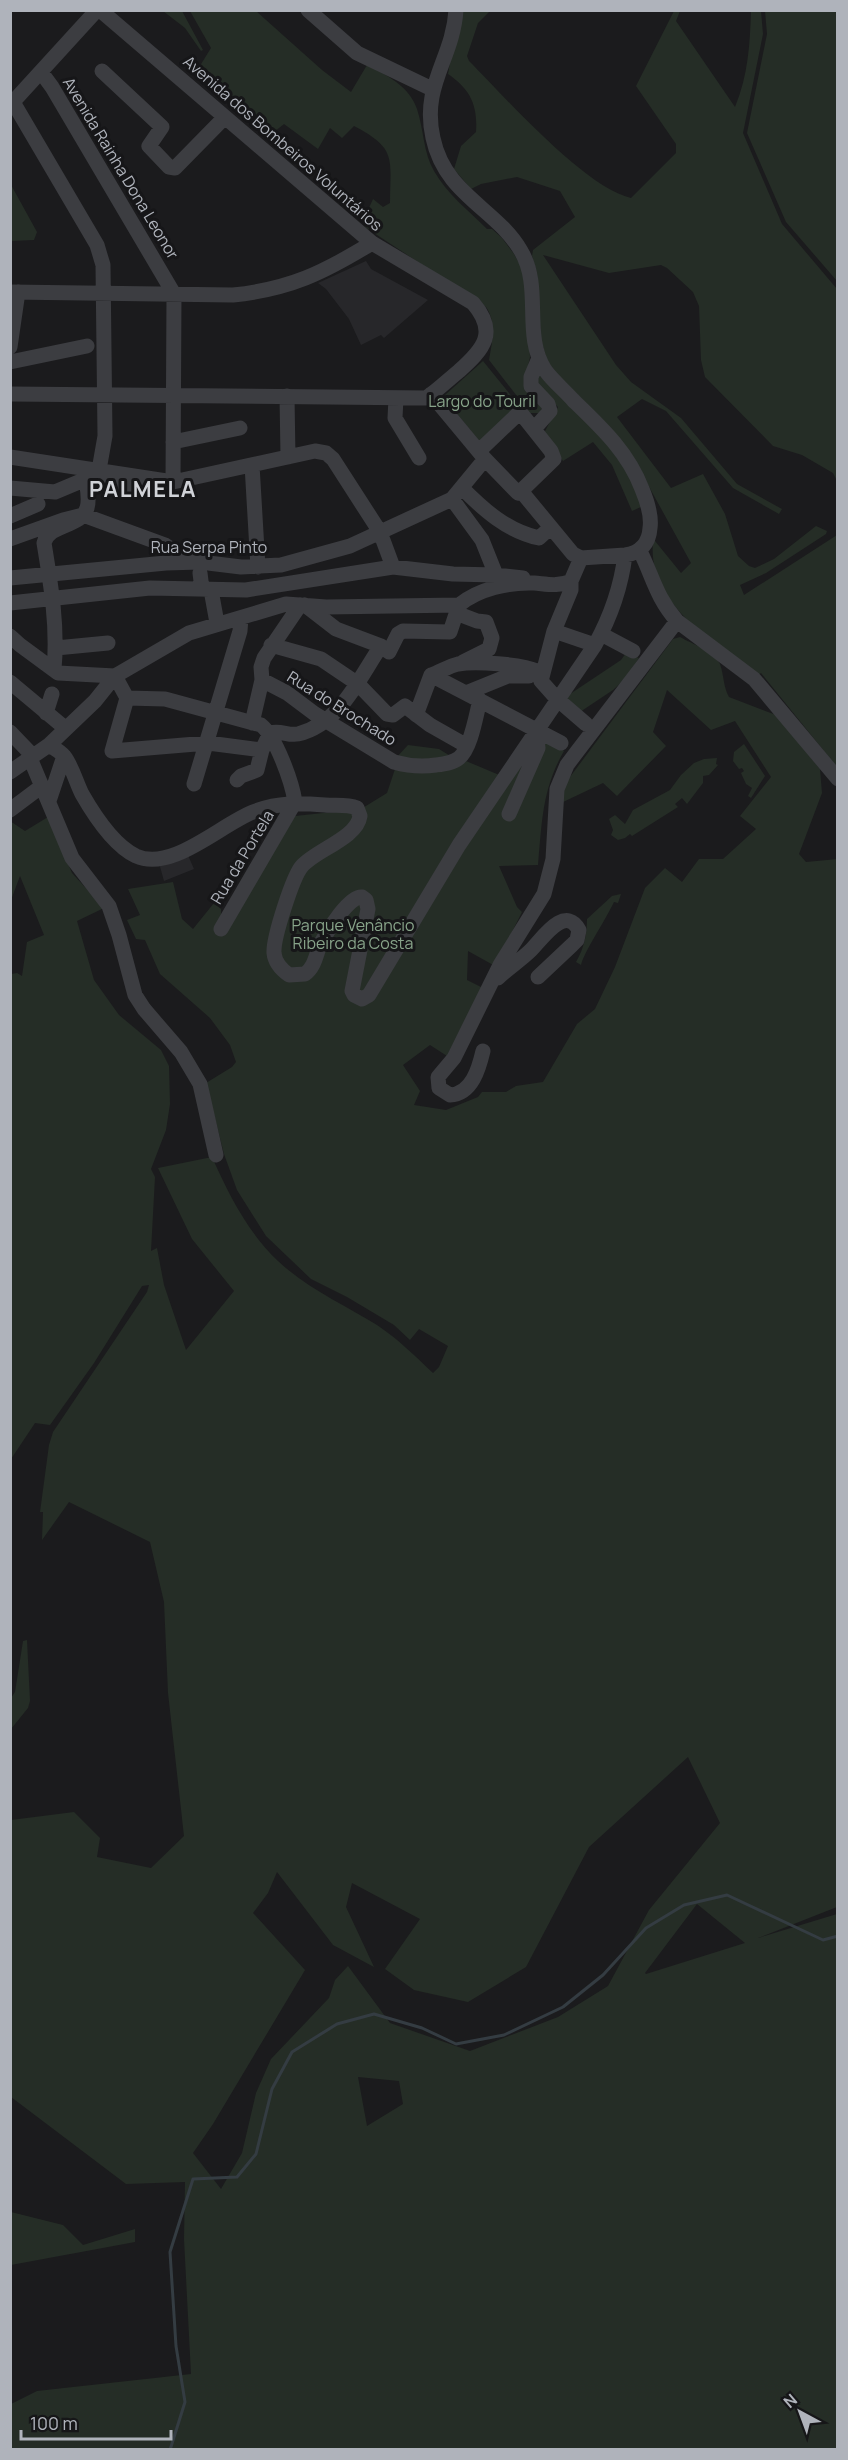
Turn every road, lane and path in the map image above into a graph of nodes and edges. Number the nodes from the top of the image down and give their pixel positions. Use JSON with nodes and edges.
{"nodes":[{"id":1,"x":98,"y":10,"type":"edge"},
{"id":2,"x":308,"y":10,"type":"edge"},
{"id":3,"x":456,"y":10,"type":"edge"},
{"id":4,"x":102,"y":71,"type":"dead end"},
{"id":5,"x":41,"y":72,"type":"junction"},
{"id":6,"x":432,"y":89,"type":"junction"},
{"id":7,"x":12,"y":104,"type":"edge"},
{"id":8,"x":225,"y":117,"type":"junction"},
{"id":9,"x":372,"y":243,"type":"junction"},
{"id":10,"x":14,"y":292,"type":"edge"},
{"id":11,"x":104,"y":292,"type":"junction"},
{"id":12,"x":174,"y":294,"type":"junction"},
{"id":13,"x":87,"y":346,"type":"dead end"},
{"id":14,"x":10,"y":347,"type":"edge"},
{"id":15,"x":539,"y":358,"type":"junction"},
{"id":16,"x":10,"y":362,"type":"edge"},
{"id":17,"x":10,"y":394,"type":"edge"},
{"id":18,"x":431,"y":394,"type":"junction"},
{"id":19,"x":105,"y":395,"type":"junction"},
{"id":20,"x":173,"y":395,"type":"junction"},
{"id":21,"x":287,"y":396,"type":"junction"},
{"id":22,"x":396,"y":398,"type":"junction"},
{"id":23,"x":240,"y":428,"type":"dead end"},
{"id":24,"x":534,"y":429,"type":"junction"},
{"id":25,"x":173,"y":442,"type":"junction"},
{"id":26,"x":482,"y":455,"type":"junction"},
{"id":27,"x":10,"y":457,"type":"edge"},
{"id":28,"x":288,"y":457,"type":"junction"},
{"id":29,"x":419,"y":458,"type":"dead end"},
{"id":30,"x":252,"y":465,"type":"junction"},
{"id":31,"x":92,"y":475,"type":"junction"},
{"id":32,"x":173,"y":482,"type":"junction"},
{"id":33,"x":10,"y":488,"type":"edge"},
{"id":34,"x":521,"y":491,"type":"junction"},
{"id":35,"x":457,"y":493,"type":"junction"},
{"id":36,"x":38,"y":504,"type":"dead end"},
{"id":37,"x":83,"y":515,"type":"junction"},
{"id":38,"x":10,"y":516,"type":"edge"},
{"id":39,"x":550,"y":528,"type":"junction"},
{"id":40,"x":380,"y":532,"type":"junction"},
{"id":41,"x":10,"y":539,"type":"edge"},
{"id":42,"x":632,"y":553,"type":"junction"},
{"id":43,"x":581,"y":558,"type":"junction"},
{"id":44,"x":200,"y":567,"type":"junction"},
{"id":45,"x":258,"y":567,"type":"junction"},
{"id":46,"x":393,"y":567,"type":"junction"},
{"id":47,"x":496,"y":575,"type":"junction"},
{"id":48,"x":50,"y":576,"type":"junction"},
{"id":49,"x":10,"y":578,"type":"edge"},
{"id":50,"x":571,"y":581,"type":"junction"},
{"id":51,"x":549,"y":585,"type":"junction"},
{"id":52,"x":207,"y":590,"type":"junction"},
{"id":53,"x":53,"y":600,"type":"junction"},
{"id":54,"x":10,"y":603,"type":"edge"},
{"id":55,"x":303,"y":605,"type":"junction"},
{"id":56,"x":460,"y":606,"type":"junction"},
{"id":57,"x":241,"y":618,"type":"junction"},
{"id":58,"x":677,"y":621,"type":"junction"},
{"id":59,"x":217,"y":623,"type":"junction"},
{"id":60,"x":554,"y":631,"type":"junction"},
{"id":61,"x":10,"y":636,"type":"edge"},
{"id":62,"x":598,"y":639,"type":"junction"},
{"id":63,"x":108,"y":643,"type":"dead end"},
{"id":64,"x":271,"y":645,"type":"junction"},
{"id":65,"x":56,"y":648,"type":"junction"},
{"id":66,"x":385,"y":649,"type":"junction"},
{"id":67,"x":633,"y":651,"type":"dead end"},
{"id":68,"x":458,"y":664,"type":"junction"},
{"id":69,"x":54,"y":669,"type":"junction"},
{"id":70,"x":431,"y":675,"type":"junction"},
{"id":71,"x":115,"y":676,"type":"junction"},
{"id":72,"x":262,"y":680,"type":"junction"},
{"id":73,"x":541,"y":681,"type":"junction"},
{"id":74,"x":10,"y":682,"type":"edge"},
{"id":75,"x":358,"y":684,"type":"junction"},
{"id":76,"x":52,"y":694,"type":"dead end"},
{"id":77,"x":473,"y":697,"type":"junction"},
{"id":78,"x":127,"y":698,"type":"junction"},
{"id":79,"x":557,"y":699,"type":"junction"},
{"id":80,"x":214,"y":711,"type":"junction"},
{"id":81,"x":46,"y":713,"type":"junction"},
{"id":82,"x":416,"y":715,"type":"junction"},
{"id":83,"x":324,"y":720,"type":"junction"},
{"id":84,"x":252,"y":723,"type":"junction"},
{"id":85,"x":585,"y":723,"type":"dead end"},
{"id":86,"x":65,"y":728,"type":"junction"},
{"id":87,"x":536,"y":729,"type":"junction"},
{"id":88,"x":10,"y":732,"type":"edge"},
{"id":89,"x":270,"y":733,"type":"junction"},
{"id":90,"x":208,"y":743,"type":"junction"},
{"id":91,"x":561,"y":743,"type":"dead end"},
{"id":92,"x":49,"y":745,"type":"junction"},
{"id":93,"x":467,"y":746,"type":"junction"},
{"id":94,"x":262,"y":750,"type":"junction"},
{"id":95,"x":64,"y":756,"type":"junction"},
{"id":96,"x":32,"y":757,"type":"junction"},
{"id":97,"x":10,"y":772,"type":"edge"},
{"id":98,"x":837,"y":779,"type":"edge"},
{"id":99,"x":237,"y":780,"type":"dead end"},
{"id":100,"x":194,"y":784,"type":"dead end"},
{"id":101,"x":42,"y":786,"type":"junction"},
{"id":102,"x":49,"y":801,"type":"junction"},
{"id":103,"x":295,"y":802,"type":"junction"},
{"id":104,"x":10,"y":810,"type":"edge"},
{"id":105,"x":509,"y":814,"type":"dead end"},
{"id":106,"x":221,"y":929,"type":"dead end"},
{"id":107,"x":538,"y":976,"type":"dead end"},
{"id":108,"x":489,"y":987,"type":"junction"},
{"id":109,"x":483,"y":1051,"type":"dead end"},
{"id":110,"x":216,"y":1155,"type":"dead end"}],
"edges":[{"from":1,"to":5,"type":"street","name":"Avenida Rainha Dona Leonor"},
{"from":1,"to":8,"type":"street","name":"Avenida dos Bombeiros Voluntários"},
{"from":2,"to":6,"type":"street"},
{"from":3,"to":6,"type":"street"},
{"from":4,"to":8,"type":"street"},
{"from":5,"to":7,"type":"street"},
{"from":5,"to":12,"type":"street","name":"Avenida Rainha Dona Leonor"},
{"from":6,"to":15,"type":"street"},
{"from":7,"to":11,"type":"street"},
{"from":8,"to":9,"type":"street","name":"Avenida dos Bombeiros Voluntários"},
{"from":9,"to":12,"type":"street"},
{"from":9,"to":18,"type":"street","name":"Avenida dos Bombeiros Voluntários"},
{"from":10,"to":11,"type":"street"},
{"from":10,"to":14,"type":"street"},
{"from":11,"to":12,"type":"street"},
{"from":11,"to":19,"type":"street"},
{"from":12,"to":20,"type":"street"},
{"from":13,"to":16,"type":"street"},
{"from":15,"to":24,"type":"street"},
{"from":15,"to":42,"type":"street"},
{"from":17,"to":19,"type":"street"},
{"from":18,"to":22,"type":"street"},
{"from":18,"to":26,"type":"street"},
{"from":19,"to":20,"type":"street"},
{"from":19,"to":31,"type":"street"},
{"from":20,"to":21,"type":"street"},
{"from":20,"to":25,"type":"street"},
{"from":21,"to":22,"type":"street"},
{"from":21,"to":28,"type":"street"},
{"from":22,"to":29,"type":"street"},
{"from":23,"to":25,"type":"street"},
{"from":24,"to":26,"type":"street","name":"Rua Serpa Pinto"},
{"from":24,"to":34,"type":"street"},
{"from":25,"to":32,"type":"street"},
{"from":26,"to":34,"type":"street"},
{"from":26,"to":35,"type":"street","name":"Rua Serpa Pinto"},
{"from":27,"to":31,"type":"street"},
{"from":28,"to":30,"type":"street"},
{"from":28,"to":40,"type":"street"},
{"from":30,"to":32,"type":"street"},
{"from":30,"to":45,"type":"street"},
{"from":31,"to":32,"type":"street"},
{"from":31,"to":33,"type":"street"},
{"from":31,"to":37,"type":"street"},
{"from":34,"to":39,"type":"street"},
{"from":35,"to":39,"type":"street"},
{"from":35,"to":40,"type":"street","name":"Rua Serpa Pinto"},
{"from":35,"to":47,"type":"street"},
{"from":36,"to":38,"type":"street"},
{"from":37,"to":41,"type":"street"},
{"from":37,"to":44,"type":"street"},
{"from":37,"to":48,"type":"street"},
{"from":39,"to":43,"type":"street"},
{"from":40,"to":45,"type":"street","name":"Rua Serpa Pinto"},
{"from":40,"to":46,"type":"street"},
{"from":42,"to":43,"type":"street"},
{"from":42,"to":58,"type":"street"},
{"from":42,"to":62,"type":"street"},
{"from":43,"to":50,"type":"street"},
{"from":44,"to":45,"type":"street","name":"Rua Serpa Pinto"},
{"from":44,"to":48,"type":"street","name":"Rua Serpa Pinto"},
{"from":44,"to":52,"type":"street"},
{"from":46,"to":47,"type":"street"},
{"from":46,"to":52,"type":"street"},
{"from":47,"to":51,"type":"street"},
{"from":48,"to":49,"type":"street","name":"Rua Serpa Pinto"},
{"from":48,"to":53,"type":"street"},
{"from":50,"to":51,"type":"street"},
{"from":50,"to":60,"type":"street"},
{"from":51,"to":56,"type":"street"},
{"from":52,"to":53,"type":"street"},
{"from":52,"to":59,"type":"street"},
{"from":53,"to":54,"type":"street"},
{"from":53,"to":65,"type":"street"},
{"from":55,"to":56,"type":"street"},
{"from":55,"to":57,"type":"street"},
{"from":55,"to":64,"type":"street"},
{"from":55,"to":66,"type":"street"},
{"from":56,"to":66,"type":"street"},
{"from":56,"to":68,"type":"street"},
{"from":57,"to":59,"type":"street"},
{"from":57,"to":80,"type":"street"},
{"from":58,"to":98,"type":"street"},
{"from":58,"to":108,"type":"street"},
{"from":59,"to":71,"type":"street"},
{"from":60,"to":62,"type":"street"},
{"from":60,"to":73,"type":"street"},
{"from":61,"to":69,"type":"street"},
{"from":62,"to":67,"type":"street"},
{"from":62,"to":79,"type":"street"},
{"from":63,"to":65,"type":"street"},
{"from":64,"to":72,"type":"street"},
{"from":64,"to":75,"type":"street"},
{"from":65,"to":69,"type":"street"},
{"from":66,"to":75,"type":"street"},
{"from":68,"to":70,"type":"street"},
{"from":68,"to":73,"type":"street"},
{"from":69,"to":71,"type":"street"},
{"from":70,"to":77,"type":"street"},
{"from":70,"to":82,"type":"street"},
{"from":71,"to":78,"type":"street"},
{"from":71,"to":86,"type":"street"},
{"from":72,"to":83,"type":"street","name":"Rua do Brochado"},
{"from":72,"to":84,"type":"street"},
{"from":73,"to":77,"type":"street"},
{"from":73,"to":79,"type":"street"},
{"from":74,"to":81,"type":"street"},
{"from":75,"to":82,"type":"street"},
{"from":75,"to":83,"type":"street"},
{"from":76,"to":81,"type":"street"},
{"from":77,"to":87,"type":"street"},
{"from":77,"to":93,"type":"street"},
{"from":78,"to":80,"type":"street"},
{"from":78,"to":90,"type":"street"},
{"from":79,"to":85,"type":"street"},
{"from":79,"to":87,"type":"street"},
{"from":80,"to":84,"type":"street"},
{"from":80,"to":90,"type":"street"},
{"from":81,"to":86,"type":"street"},
{"from":82,"to":93,"type":"street"},
{"from":83,"to":89,"type":"street"},
{"from":83,"to":93,"type":"street","name":"Rua do Brochado"},
{"from":84,"to":89,"type":"street"},
{"from":86,"to":92,"type":"street"},
{"from":87,"to":91,"type":"street"},
{"from":87,"to":103,"type":"street"},
{"from":87,"to":105,"type":"street"},
{"from":88,"to":96,"type":"street"},
{"from":89,"to":94,"type":"street"},
{"from":89,"to":103,"type":"street"},
{"from":90,"to":94,"type":"street"},
{"from":90,"to":100,"type":"street"},
{"from":92,"to":95,"type":"street"},
{"from":92,"to":96,"type":"street"},
{"from":94,"to":99,"type":"street"},
{"from":95,"to":102,"type":"street"},
{"from":95,"to":103,"type":"street"},
{"from":96,"to":97,"type":"street"},
{"from":96,"to":101,"type":"street"},
{"from":101,"to":102,"type":"street"},
{"from":101,"to":104,"type":"street"},
{"from":102,"to":110,"type":"street"},
{"from":103,"to":106,"type":"street","name":"Rua da Portela"},
{"from":107,"to":108,"type":"street"},
{"from":108,"to":109,"type":"street"}]}
